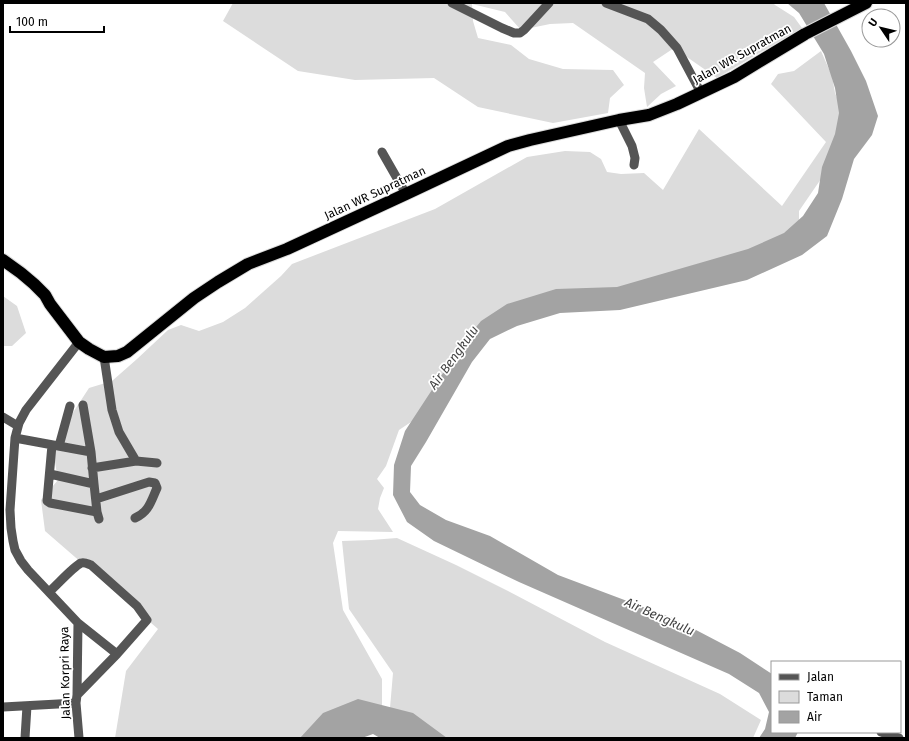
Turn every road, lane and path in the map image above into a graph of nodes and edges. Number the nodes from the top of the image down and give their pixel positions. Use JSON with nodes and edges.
{"nodes":[{"id":1,"x":452,"y":3,"type":"edge"},
{"id":2,"x":549,"y":3,"type":"edge"},
{"id":3,"x":606,"y":3,"type":"edge"},
{"id":4,"x":866,"y":3,"type":"edge"},
{"id":5,"x":701,"y":93,"type":"junction"},
{"id":6,"x":619,"y":120,"type":"junction"},
{"id":7,"x":382,"y":152,"type":"dead end"},
{"id":8,"x":634,"y":165,"type":"dead end"},
{"id":9,"x":406,"y":194,"type":"junction"},
{"id":10,"x":3,"y":260,"type":"edge"},
{"id":11,"x":80,"y":342,"type":"junction"},
{"id":12,"x":104,"y":357,"type":"junction"},
{"id":13,"x":83,"y":405,"type":"dead end"},
{"id":14,"x":70,"y":406,"type":"dead end"},
{"id":15,"x":3,"y":417,"type":"edge"},
{"id":16,"x":18,"y":426,"type":"junction"},
{"id":17,"x":15,"y":438,"type":"junction"},
{"id":18,"x":56,"y":445,"type":"junction"},
{"id":19,"x":91,"y":452,"type":"junction"},
{"id":20,"x":136,"y":461,"type":"junction"},
{"id":21,"x":157,"y":463,"type":"dead end"},
{"id":22,"x":92,"y":468,"type":"junction"},
{"id":23,"x":50,"y":474,"type":"junction"},
{"id":24,"x":94,"y":484,"type":"junction"},
{"id":25,"x":96,"y":499,"type":"junction"},
{"id":26,"x":135,"y":518,"type":"dead end"},
{"id":27,"x":49,"y":592,"type":"junction"},
{"id":28,"x":78,"y":623,"type":"junction"},
{"id":29,"x":117,"y":654,"type":"junction"},
{"id":30,"x":77,"y":699,"type":"junction"},
{"id":31,"x":27,"y":706,"type":"junction"},
{"id":32,"x":3,"y":707,"type":"edge"},
{"id":33,"x":884,"y":733,"type":"edge"},
{"id":34,"x":25,"y":738,"type":"edge"},
{"id":35,"x":79,"y":738,"type":"edge"},
{"id":36,"x":899,"y":738,"type":"edge"}],
"edges":[{"from":1,"to":2,"type":"street"},
{"from":3,"to":5,"type":"street"},
{"from":4,"to":5,"type":"highway","name":"Jalan WR Supratman"},
{"from":5,"to":6,"type":"highway","name":"Jalan WR Supratman"},
{"from":6,"to":8,"type":"street"},
{"from":6,"to":9,"type":"highway","name":"Jalan WR Supratman"},
{"from":7,"to":9,"type":"street"},
{"from":9,"to":12,"type":"highway","name":"Jalan WR Supratman"},
{"from":10,"to":11,"type":"highway"},
{"from":11,"to":12,"type":"highway"},
{"from":11,"to":16,"type":"street","name":"Jalan Korpri Raya"},
{"from":12,"to":20,"type":"street"},
{"from":13,"to":19,"type":"street"},
{"from":14,"to":18,"type":"street"},
{"from":15,"to":16,"type":"street"},
{"from":16,"to":17,"type":"street","name":"Jalan Korpri Raya"},
{"from":17,"to":18,"type":"street"},
{"from":17,"to":27,"type":"street","name":"Jalan Korpri Raya"},
{"from":18,"to":19,"type":"street"},
{"from":18,"to":23,"type":"street"},
{"from":19,"to":22,"type":"street"},
{"from":20,"to":21,"type":"street"},
{"from":20,"to":22,"type":"street"},
{"from":22,"to":24,"type":"street"},
{"from":23,"to":24,"type":"street"},
{"from":23,"to":25,"type":"street"},
{"from":24,"to":25,"type":"street"},
{"from":25,"to":26,"type":"street"},
{"from":27,"to":28,"type":"street","name":"Jalan Korpri Raya"},
{"from":27,"to":29,"type":"street"},
{"from":28,"to":29,"type":"street"},
{"from":28,"to":30,"type":"street","name":"Jalan Korpri Raya"},
{"from":29,"to":30,"type":"street"},
{"from":30,"to":31,"type":"street"},
{"from":30,"to":35,"type":"street","name":"Jalan Korpri Raya"},
{"from":31,"to":32,"type":"street"},
{"from":31,"to":34,"type":"street"},
{"from":33,"to":36,"type":"street"}]}
